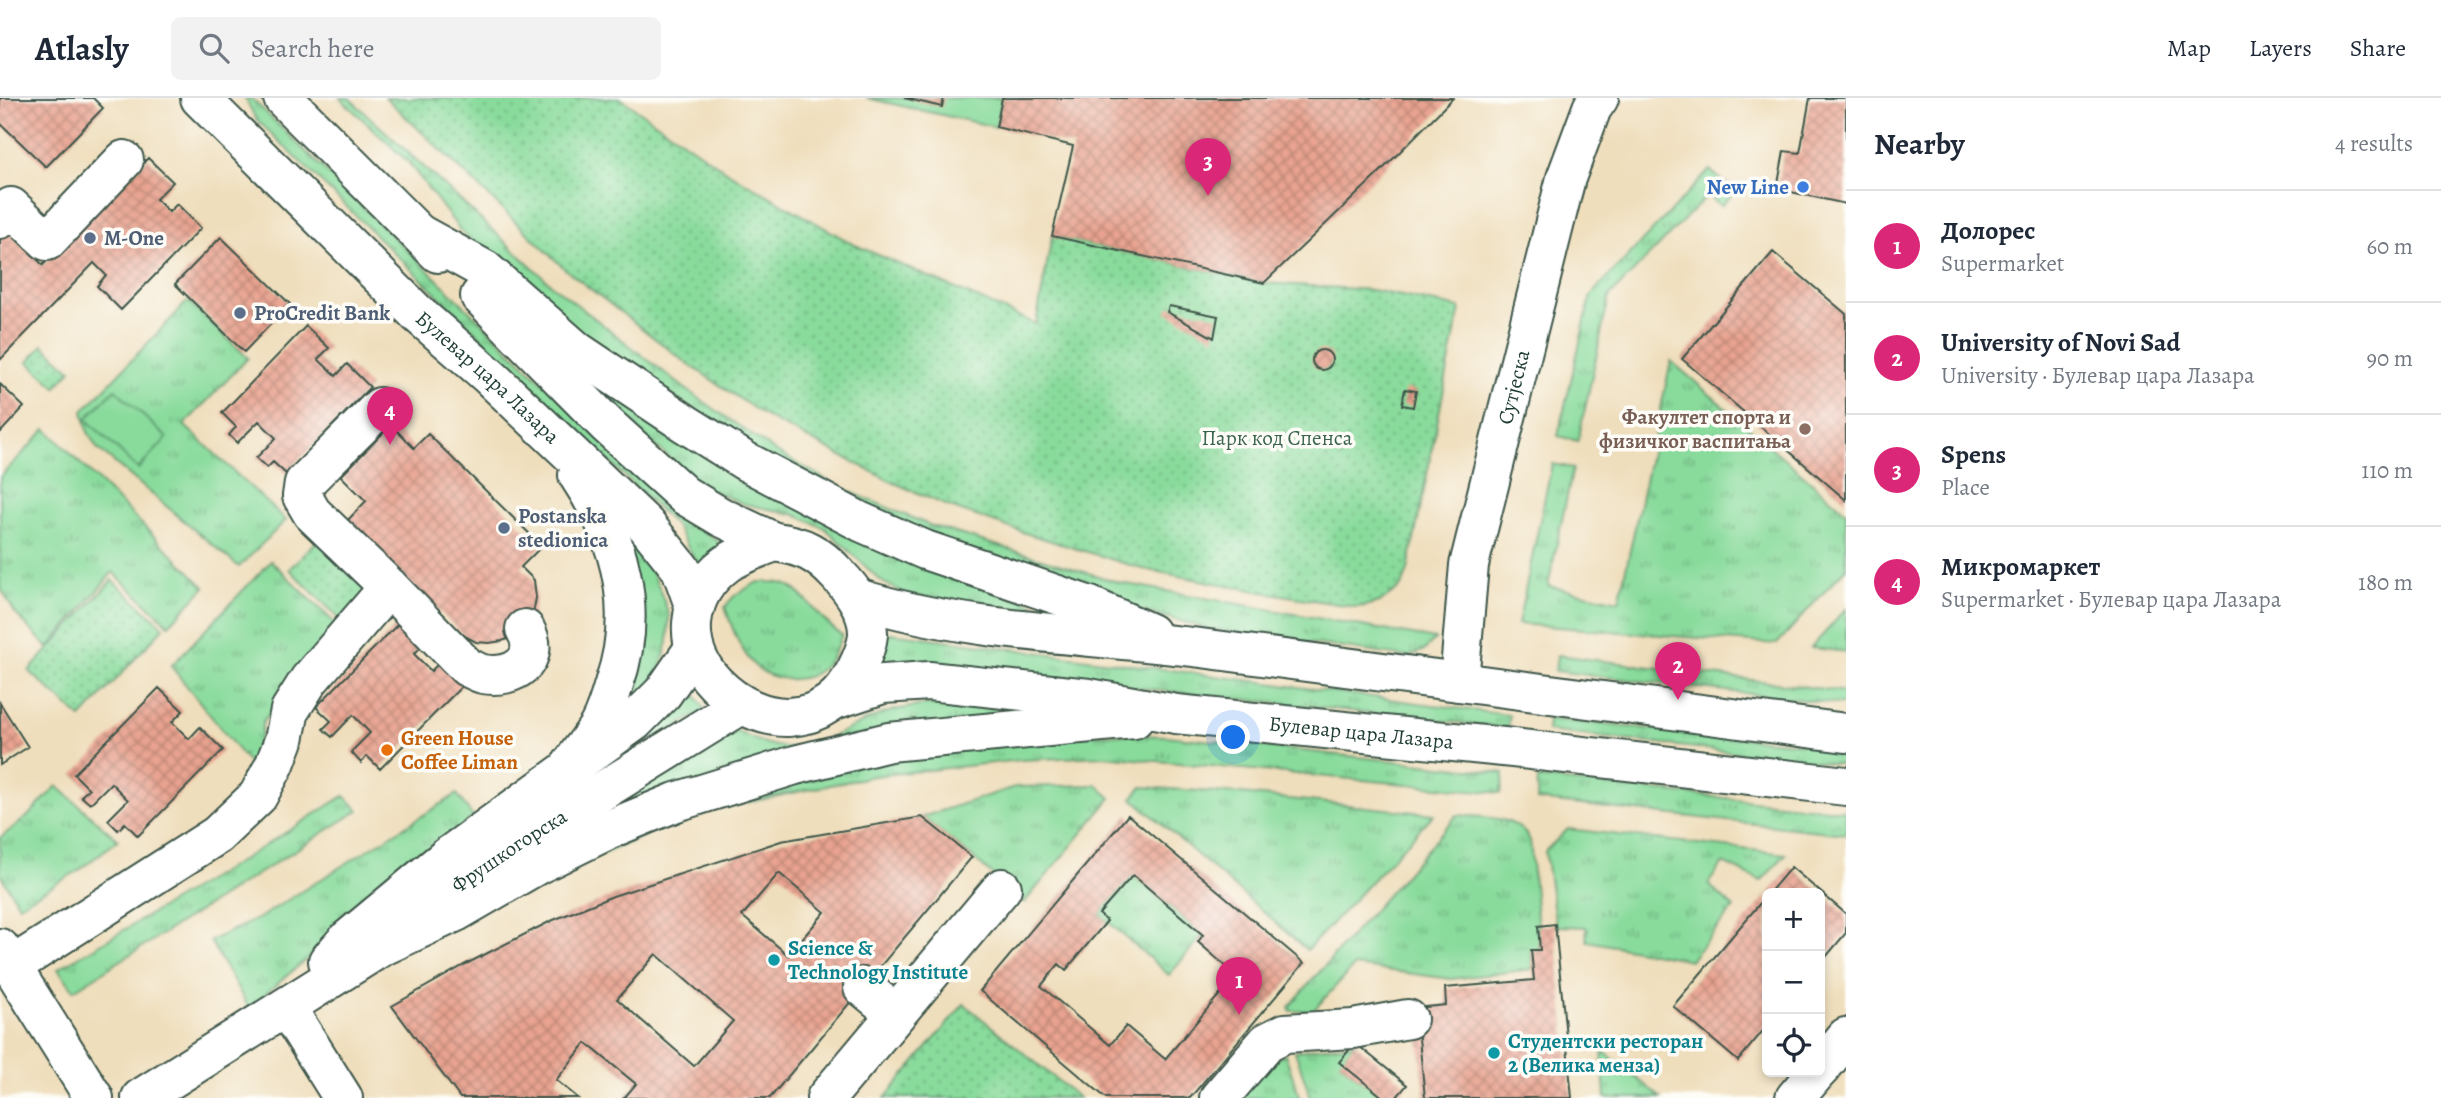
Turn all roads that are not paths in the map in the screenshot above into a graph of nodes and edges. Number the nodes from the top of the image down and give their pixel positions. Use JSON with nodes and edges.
{"nodes":[{"id":1,"x":200,"y":98,"type":"edge"},
{"id":2,"x":283,"y":98,"type":"edge"},
{"id":3,"x":1599,"y":98,"type":"edge"},
{"id":4,"x":230,"y":115,"type":"edge"},
{"id":5,"x":124,"y":160,"type":"dead end"},
{"id":6,"x":4,"y":207,"type":"edge"},
{"id":7,"x":421,"y":235,"type":"junction"},
{"id":8,"x":380,"y":407,"type":"dead end"},
{"id":9,"x":552,"y":435,"type":"junction"},
{"id":10,"x":774,"y":542,"type":"junction"},
{"id":11,"x":388,"y":587,"type":"junction"},
{"id":12,"x":857,"y":598,"type":"junction"},
{"id":13,"x":695,"y":608,"type":"junction"},
{"id":14,"x":525,"y":629,"type":"dead end"},
{"id":15,"x":1178,"y":645,"type":"junction"},
{"id":16,"x":693,"y":650,"type":"junction"},
{"id":17,"x":1460,"y":682,"type":"junction"},
{"id":18,"x":837,"y":699,"type":"junction"},
{"id":19,"x":741,"y":705,"type":"junction"},
{"id":20,"x":1176,"y":714,"type":"junction"},
{"id":21,"x":1846,"y":733,"type":"edge"},
{"id":22,"x":568,"y":769,"type":"junction"},
{"id":23,"x":1846,"y":786,"type":"edge"},
{"id":24,"x":1002,"y":888,"type":"dead end"},
{"id":25,"x":381,"y":947,"type":"junction"},
{"id":26,"x":6,"y":957,"type":"edge"},
{"id":27,"x":863,"y":987,"type":"dead end"},
{"id":28,"x":286,"y":1007,"type":"junction"},
{"id":29,"x":896,"y":1014,"type":"junction"},
{"id":30,"x":1408,"y":1018,"type":"dead end"},
{"id":31,"x":1846,"y":1037,"type":"edge"},
{"id":32,"x":1825,"y":1063,"type":"edge"},
{"id":33,"x":1813,"y":1077,"type":"edge"},
{"id":34,"x":94,"y":1098,"type":"edge"},
{"id":35,"x":141,"y":1098,"type":"edge"},
{"id":36,"x":343,"y":1098,"type":"edge"},
{"id":37,"x":826,"y":1098,"type":"edge"},
{"id":38,"x":1219,"y":1098,"type":"edge"},
{"id":39,"x":1795,"y":1098,"type":"edge"}],
"edges":[{"from":1,"to":4,"type":"main road","name":"Булевар цара Лазара"},
{"from":2,"to":7,"type":"main road"},
{"from":3,"to":17,"type":"main road","name":"Сутјеска"},
{"from":4,"to":9,"type":"main road","name":"Булевар цара Лазара"},
{"from":5,"to":6,"type":"main road"},
{"from":7,"to":10,"type":"main road"},
{"from":7,"to":15,"type":"main road"},
{"from":8,"to":11,"type":"main road"},
{"from":9,"to":13,"type":"main road","name":"Булевар цара Лазара"},
{"from":9,"to":22,"type":"main road"},
{"from":10,"to":12,"type":"main road"},
{"from":10,"to":13,"type":"main road"},
{"from":11,"to":14,"type":"main road"},
{"from":11,"to":26,"type":"main road"},
{"from":12,"to":15,"type":"main road"},
{"from":12,"to":18,"type":"main road"},
{"from":13,"to":16,"type":"main road"},
{"from":15,"to":17,"type":"main road"},
{"from":16,"to":19,"type":"main road"},
{"from":16,"to":22,"type":"main road","name":"Фрушкогорска"},
{"from":17,"to":21,"type":"main road"},
{"from":18,"to":19,"type":"main road"},
{"from":18,"to":20,"type":"main road","name":"Булевар цара Лазара"},
{"from":19,"to":25,"type":"main road","name":"Фрушкогорска"},
{"from":20,"to":23,"type":"main road","name":"Булевар цара Лазара"},
{"from":20,"to":25,"type":"main road"},
{"from":22,"to":28,"type":"main road","name":"Фрушкогорска"},
{"from":24,"to":29,"type":"main road"},
{"from":25,"to":28,"type":"main road","name":"Фрушкогорска"},
{"from":26,"to":34,"type":"main road"},
{"from":27,"to":29,"type":"main road"},
{"from":28,"to":35,"type":"main road","name":"Фрушкогорска"},
{"from":28,"to":36,"type":"main road"},
{"from":29,"to":37,"type":"main road"},
{"from":30,"to":38,"type":"main road"},
{"from":31,"to":32,"type":"main road"},
{"from":33,"to":39,"type":"main road"}]}
